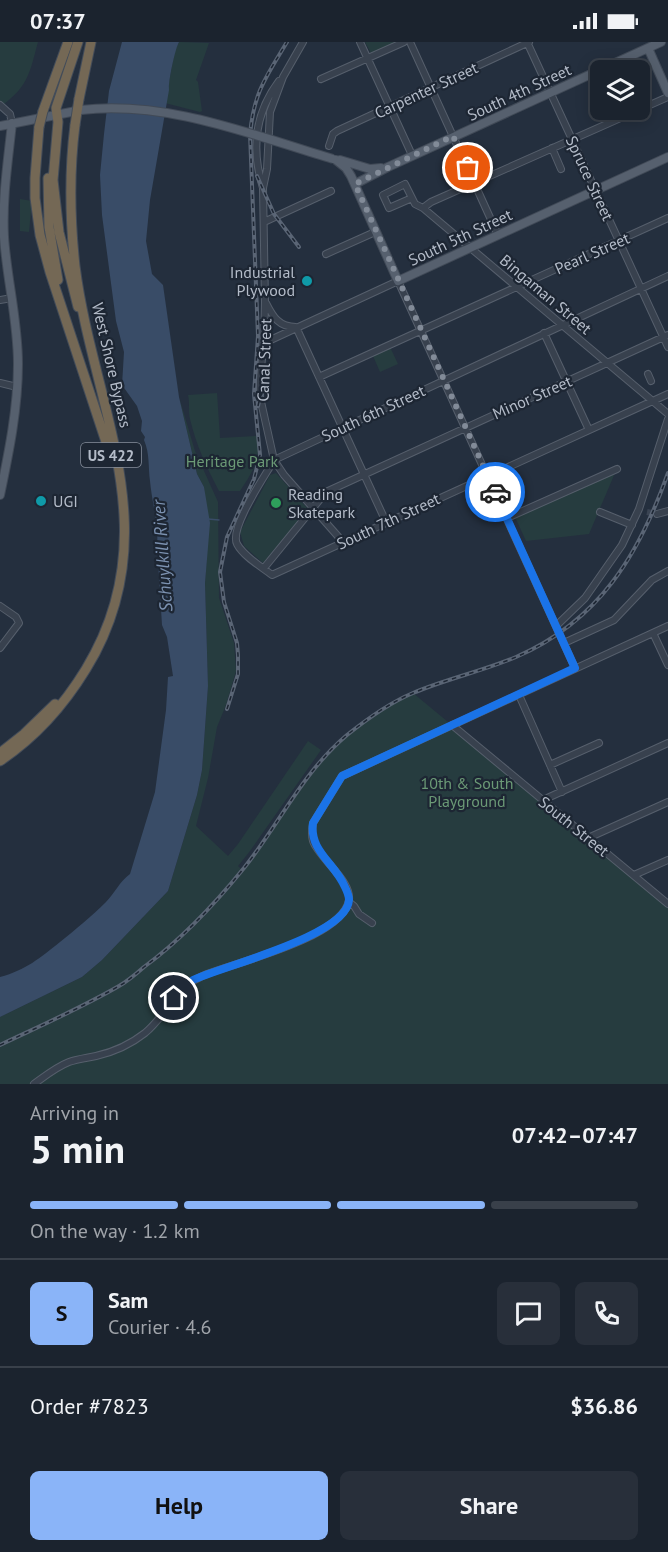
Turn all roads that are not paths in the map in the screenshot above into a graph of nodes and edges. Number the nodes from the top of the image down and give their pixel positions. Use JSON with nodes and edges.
{"nodes":[{"id":1,"x":68,"y":42,"type":"edge"},
{"id":2,"x":80,"y":42,"type":"edge"},
{"id":3,"x":91,"y":42,"type":"edge"},
{"id":4,"x":303,"y":42,"type":"edge"},
{"id":5,"x":360,"y":42,"type":"edge"},
{"id":6,"x":404,"y":42,"type":"edge"},
{"id":7,"x":410,"y":42,"type":"edge"},
{"id":8,"x":528,"y":42,"type":"edge"},
{"id":9,"x":661,"y":42,"type":"edge"},
{"id":10,"x":646,"y":45,"type":"edge"},
{"id":11,"x":368,"y":59,"type":"junction"},
{"id":12,"x":283,"y":77,"type":"junction"},
{"id":13,"x":321,"y":79,"type":"dead end"},
{"id":14,"x":431,"y":88,"type":"junction"},
{"id":15,"x":550,"y":92,"type":"junction"},
{"id":16,"x":668,"y":95,"type":"edge"},
{"id":17,"x":0,"y":105,"type":"edge"},
{"id":18,"x":390,"y":107,"type":"junction"},
{"id":19,"x":57,"y":115,"type":"junction"},
{"id":20,"x":12,"y":123,"type":"junction"},
{"id":21,"x":0,"y":126,"type":"edge"},
{"id":22,"x":453,"y":136,"type":"junction"},
{"id":23,"x":572,"y":140,"type":"junction"},
{"id":24,"x":329,"y":146,"type":"dead end"},
{"id":25,"x":552,"y":148,"type":"junction"},
{"id":26,"x":412,"y":155,"type":"junction"},
{"id":27,"x":668,"y":157,"type":"edge"},
{"id":28,"x":334,"y":159,"type":"junction"},
{"id":29,"x":388,"y":166,"type":"junction"},
{"id":30,"x":561,"y":169,"type":"dead end"},
{"id":31,"x":474,"y":182,"type":"junction"},
{"id":32,"x":355,"y":184,"type":"junction"},
{"id":33,"x":263,"y":188,"type":"junction"},
{"id":34,"x":596,"y":190,"type":"junction"},
{"id":35,"x":331,"y":191,"type":"dead end"},
{"id":36,"x":412,"y":198,"type":"junction"},
{"id":37,"x":423,"y":208,"type":"junction"},
{"id":38,"x":668,"y":218,"type":"edge"},
{"id":39,"x":264,"y":222,"type":"junction"},
{"id":40,"x":375,"y":232,"type":"junction"},
{"id":41,"x":498,"y":235,"type":"junction"},
{"id":42,"x":619,"y":241,"type":"junction"},
{"id":43,"x":471,"y":248,"type":"junction"},
{"id":44,"x":326,"y":254,"type":"dead end"},
{"id":45,"x":668,"y":276,"type":"edge"},
{"id":46,"x":398,"y":281,"type":"junction"},
{"id":47,"x":516,"y":287,"type":"junction"},
{"id":48,"x":641,"y":289,"type":"junction"},
{"id":49,"x":12,"y":298,"type":"junction"},
{"id":50,"x":0,"y":300,"type":"edge"},
{"id":51,"x":265,"y":302,"type":"junction"},
{"id":52,"x":562,"y":325,"type":"junction"},
{"id":53,"x":296,"y":327,"type":"junction"},
{"id":54,"x":420,"y":330,"type":"junction"},
{"id":55,"x":544,"y":333,"type":"junction"},
{"id":56,"x":666,"y":336,"type":"edge"},
{"id":57,"x":264,"y":343,"type":"junction"},
{"id":58,"x":668,"y":347,"type":"edge"},
{"id":59,"x":607,"y":363,"type":"junction"},
{"id":60,"x":648,"y":374,"type":"dead end"},
{"id":61,"x":84,"y":375,"type":"junction"},
{"id":62,"x":98,"y":376,"type":"junction"},
{"id":63,"x":319,"y":376,"type":"junction"},
{"id":64,"x":443,"y":380,"type":"junction"},
{"id":65,"x":651,"y":381,"type":"dead end"},
{"id":66,"x":566,"y":382,"type":"junction"},
{"id":67,"x":0,"y":383,"type":"edge"},
{"id":68,"x":17,"y":387,"type":"junction"},
{"id":69,"x":668,"y":394,"type":"edge"},
{"id":70,"x":653,"y":401,"type":"junction"},
{"id":71,"x":668,"y":414,"type":"edge"},
{"id":72,"x":668,"y":419,"type":"edge"},
{"id":73,"x":342,"y":427,"type":"junction"},
{"id":74,"x":465,"y":428,"type":"junction"},
{"id":75,"x":589,"y":430,"type":"junction"},
{"id":76,"x":274,"y":460,"type":"junction"},
{"id":77,"x":4,"y":461,"type":"edge"},
{"id":78,"x":617,"y":469,"type":"dead end"},
{"id":79,"x":365,"y":474,"type":"junction"},
{"id":80,"x":487,"y":476,"type":"junction"},
{"id":81,"x":0,"y":495,"type":"edge"},
{"id":82,"x":313,"y":508,"type":"junction"},
{"id":83,"x":639,"y":509,"type":"junction"},
{"id":84,"x":600,"y":512,"type":"dead end"},
{"id":85,"x":647,"y":512,"type":"tunnel mouth"},
{"id":86,"x":668,"y":512,"type":"edge"},
{"id":87,"x":657,"y":514,"type":"tunnel mouth"},
{"id":88,"x":507,"y":518,"type":"junction"},
{"id":89,"x":386,"y":522,"type":"junction"},
{"id":90,"x":632,"y":525,"type":"junction"},
{"id":91,"x":343,"y":542,"type":"junction"},
{"id":92,"x":264,"y":568,"type":"junction"},
{"id":93,"x":667,"y":573,"type":"edge"},
{"id":94,"x":0,"y":606,"type":"edge"},
{"id":95,"x":556,"y":626,"type":"junction"},
{"id":96,"x":668,"y":626,"type":"edge"},
{"id":97,"x":653,"y":633,"type":"junction"},
{"id":98,"x":564,"y":643,"type":"junction"},
{"id":99,"x":0,"y":648,"type":"edge"},
{"id":100,"x":668,"y":665,"type":"edge"},
{"id":101,"x":575,"y":668,"type":"junction"},
{"id":102,"x":519,"y":695,"type":"junction"},
{"id":103,"x":452,"y":725,"type":"junction"},
{"id":104,"x":599,"y":742,"type":"dead end"},
{"id":105,"x":668,"y":743,"type":"edge"},
{"id":106,"x":0,"y":753,"type":"edge"},
{"id":107,"x":0,"y":761,"type":"edge"},
{"id":108,"x":550,"y":765,"type":"junction"},
{"id":109,"x":562,"y":792,"type":"junction"},
{"id":110,"x":543,"y":800,"type":"junction"},
{"id":111,"x":668,"y":802,"type":"edge"},
{"id":112,"x":588,"y":838,"type":"junction"},
{"id":113,"x":668,"y":860,"type":"edge"},
{"id":114,"x":634,"y":875,"type":"junction"},
{"id":115,"x":349,"y":902,"type":"junction"},
{"id":116,"x":668,"y":904,"type":"edge"},
{"id":117,"x":372,"y":923,"type":"dead end"},
{"id":118,"x":34,"y":1084,"type":"edge"}],
"edges":[{"from":1,"to":61,"type":"highway","name":"West Shore Bypass","number":"US 422","bridge":true},
{"from":2,"to":19,"type":"highway"},
{"from":3,"to":62,"type":"highway","name":"West Shore Bypass","number":"US 422","bridge":true},
{"from":4,"to":12,"type":"street","name":"Canal Street"},
{"from":5,"to":11,"type":"street"},
{"from":6,"to":11,"type":"street"},
{"from":7,"to":14,"type":"street"},
{"from":8,"to":14,"type":"street","name":"Carpenter Street"},
{"from":8,"to":15,"type":"street","name":"Spruce Street"},
{"from":9,"to":10,"type":"main road","name":"South 4th Street"},
{"from":10,"to":15,"type":"main road","name":"South 4th Street"},
{"from":10,"to":16,"type":"main road"},
{"from":11,"to":13,"type":"street"},
{"from":11,"to":18,"type":"street"},
{"from":12,"to":33,"type":"street","name":"Canal Street"},
{"from":12,"to":33,"type":"street","name":"Canal Street"},
{"from":14,"to":18,"type":"street","name":"Carpenter Street"},
{"from":14,"to":22,"type":"street"},
{"from":15,"to":22,"type":"main road","name":"South 4th Street"},
{"from":15,"to":23,"type":"street","name":"Spruce Street"},
{"from":16,"to":23,"type":"street"},
{"from":17,"to":20,"type":"street"},
{"from":18,"to":24,"type":"street","name":"Carpenter Street"},
{"from":18,"to":26,"type":"street"},
{"from":19,"to":20,"type":"main road"},
{"from":19,"to":28,"type":"main road","bridge":true},
{"from":19,"to":61,"type":"highway"},
{"from":19,"to":62,"type":"highway"},
{"from":20,"to":21,"type":"main road"},
{"from":20,"to":49,"type":"main road"},
{"from":22,"to":26,"type":"main road","name":"South 4th Street"},
{"from":22,"to":31,"type":"street"},
{"from":23,"to":25,"type":"street"},
{"from":23,"to":34,"type":"street","name":"Spruce Street"},
{"from":25,"to":30,"type":"street"},
{"from":25,"to":31,"type":"street"},
{"from":26,"to":29,"type":"main road","name":"South 4th Street"},
{"from":27,"to":34,"type":"main road","name":"South 5th Street"},
{"from":28,"to":29,"type":"main road","name":"South 4th Street"},
{"from":28,"to":32,"type":"main road"},
{"from":29,"to":32,"type":"main road","name":"South 4th Street"},
{"from":31,"to":37,"type":"street"},
{"from":31,"to":41,"type":"street"},
{"from":32,"to":40,"type":"main road"},
{"from":33,"to":39,"type":"street","name":"Canal Street"},
{"from":34,"to":41,"type":"main road","name":"South 5th Street"},
{"from":34,"to":42,"type":"street","name":"Spruce Street"},
{"from":35,"to":39,"type":"street"},
{"from":36,"to":36,"type":"street"},
{"from":36,"to":37,"type":"street","name":"Bingaman Street"},
{"from":37,"to":43,"type":"street","name":"Bingaman Street"},
{"from":38,"to":42,"type":"street","name":"Pearl Street"},
{"from":39,"to":51,"type":"street","name":"Canal Street"},
{"from":40,"to":44,"type":"street"},
{"from":40,"to":46,"type":"main road"},
{"from":41,"to":43,"type":"main road","name":"South 5th Street"},
{"from":42,"to":47,"type":"street","name":"Pearl Street"},
{"from":42,"to":48,"type":"street","name":"Spruce Street"},
{"from":43,"to":46,"type":"main road","name":"South 5th Street"},
{"from":43,"to":47,"type":"street","name":"Bingaman Street"},
{"from":45,"to":48,"type":"street","name":"South 6th Street"},
{"from":46,"to":53,"type":"street","name":"South 5th Street"},
{"from":46,"to":54,"type":"street"},
{"from":47,"to":52,"type":"street","name":"Bingaman Street"},
{"from":47,"to":54,"type":"street","name":"Pearl Street"},
{"from":48,"to":52,"type":"street","name":"South 6th Street"},
{"from":48,"to":56,"type":"street","name":"Spruce Street"},
{"from":49,"to":50,"type":"street"},
{"from":49,"to":68,"type":"main road"},
{"from":51,"to":53,"type":"street"},
{"from":51,"to":57,"type":"street","name":"Canal Street"},
{"from":52,"to":55,"type":"street","name":"South 6th Street"},
{"from":52,"to":59,"type":"street","name":"Bingaman Street"},
{"from":53,"to":57,"type":"street","name":"South 5th Street"},
{"from":53,"to":63,"type":"street"},
{"from":54,"to":63,"type":"street","name":"Pearl Street"},
{"from":54,"to":64,"type":"street"},
{"from":55,"to":64,"type":"street","name":"South 6th Street"},
{"from":55,"to":66,"type":"street"},
{"from":56,"to":58,"type":"street","name":"Spruce Street"},
{"from":56,"to":59,"type":"street","name":"Minor Street"},
{"from":57,"to":76,"type":"street","name":"Canal Street"},
{"from":59,"to":66,"type":"street","name":"Minor Street"},
{"from":59,"to":70,"type":"street","name":"Bingaman Street"},
{"from":60,"to":65,"type":"street"},
{"from":61,"to":106,"type":"highway","name":"West Shore Bypass","number":"US 422"},
{"from":62,"to":107,"type":"highway","name":"West Shore Bypass","number":"US 422"},
{"from":63,"to":73,"type":"street"},
{"from":64,"to":73,"type":"street","name":"South 6th Street"},
{"from":64,"to":74,"type":"street"},
{"from":66,"to":74,"type":"street","name":"Minor Street"},
{"from":66,"to":75,"type":"street"},
{"from":67,"to":68,"type":"street"},
{"from":68,"to":77,"type":"main road"},
{"from":69,"to":70,"type":"street","name":"South 7th Street"},
{"from":70,"to":71,"type":"street","name":"Bingaman Street"},
{"from":70,"to":75,"type":"street","name":"South 7th Street"},
{"from":72,"to":83,"type":"street"},
{"from":73,"to":76,"type":"street","name":"South 6th Street"},
{"from":73,"to":79,"type":"street"},
{"from":74,"to":79,"type":"street","name":"Minor Street"},
{"from":74,"to":80,"type":"street"},
{"from":75,"to":80,"type":"street","name":"South 7th Street"},
{"from":76,"to":82,"type":"street"},
{"from":76,"to":92,"type":"street"},
{"from":77,"to":81,"type":"main road"},
{"from":78,"to":88,"type":"street"},
{"from":79,"to":82,"type":"street","name":"Minor Street"},
{"from":79,"to":89,"type":"street"},
{"from":80,"to":88,"type":"street"},
{"from":80,"to":89,"type":"street","name":"South 7th Street"},
{"from":82,"to":91,"type":"street"},
{"from":82,"to":92,"type":"street","name":"Minor Street"},
{"from":83,"to":85,"type":"street"},
{"from":83,"to":90,"type":"street"},
{"from":84,"to":90,"type":"street"},
{"from":86,"to":87,"type":"street"},
{"from":88,"to":95,"type":"street"},
{"from":89,"to":91,"type":"street","name":"South 7th Street"},
{"from":90,"to":95,"type":"street"},
{"from":91,"to":92,"type":"street","name":"South 7th Street"},
{"from":93,"to":98,"type":"street"},
{"from":94,"to":99,"type":"street"},
{"from":95,"to":98,"type":"street"},
{"from":96,"to":97,"type":"street"},
{"from":97,"to":100,"type":"street"},
{"from":97,"to":101,"type":"street"},
{"from":98,"to":101,"type":"street"},
{"from":101,"to":102,"type":"street"},
{"from":102,"to":103,"type":"street"},
{"from":102,"to":108,"type":"street"},
{"from":103,"to":110,"type":"street","name":"South Street"},
{"from":103,"to":115,"type":"street"},
{"from":104,"to":108,"type":"street"},
{"from":105,"to":109,"type":"street"},
{"from":108,"to":109,"type":"street"},
{"from":109,"to":110,"type":"street"},
{"from":110,"to":112,"type":"street","name":"South Street"},
{"from":111,"to":112,"type":"street"},
{"from":112,"to":114,"type":"street","name":"South Street"},
{"from":113,"to":114,"type":"street"},
{"from":114,"to":116,"type":"street","name":"South Street"},
{"from":115,"to":117,"type":"street"},
{"from":115,"to":118,"type":"street"}]}
